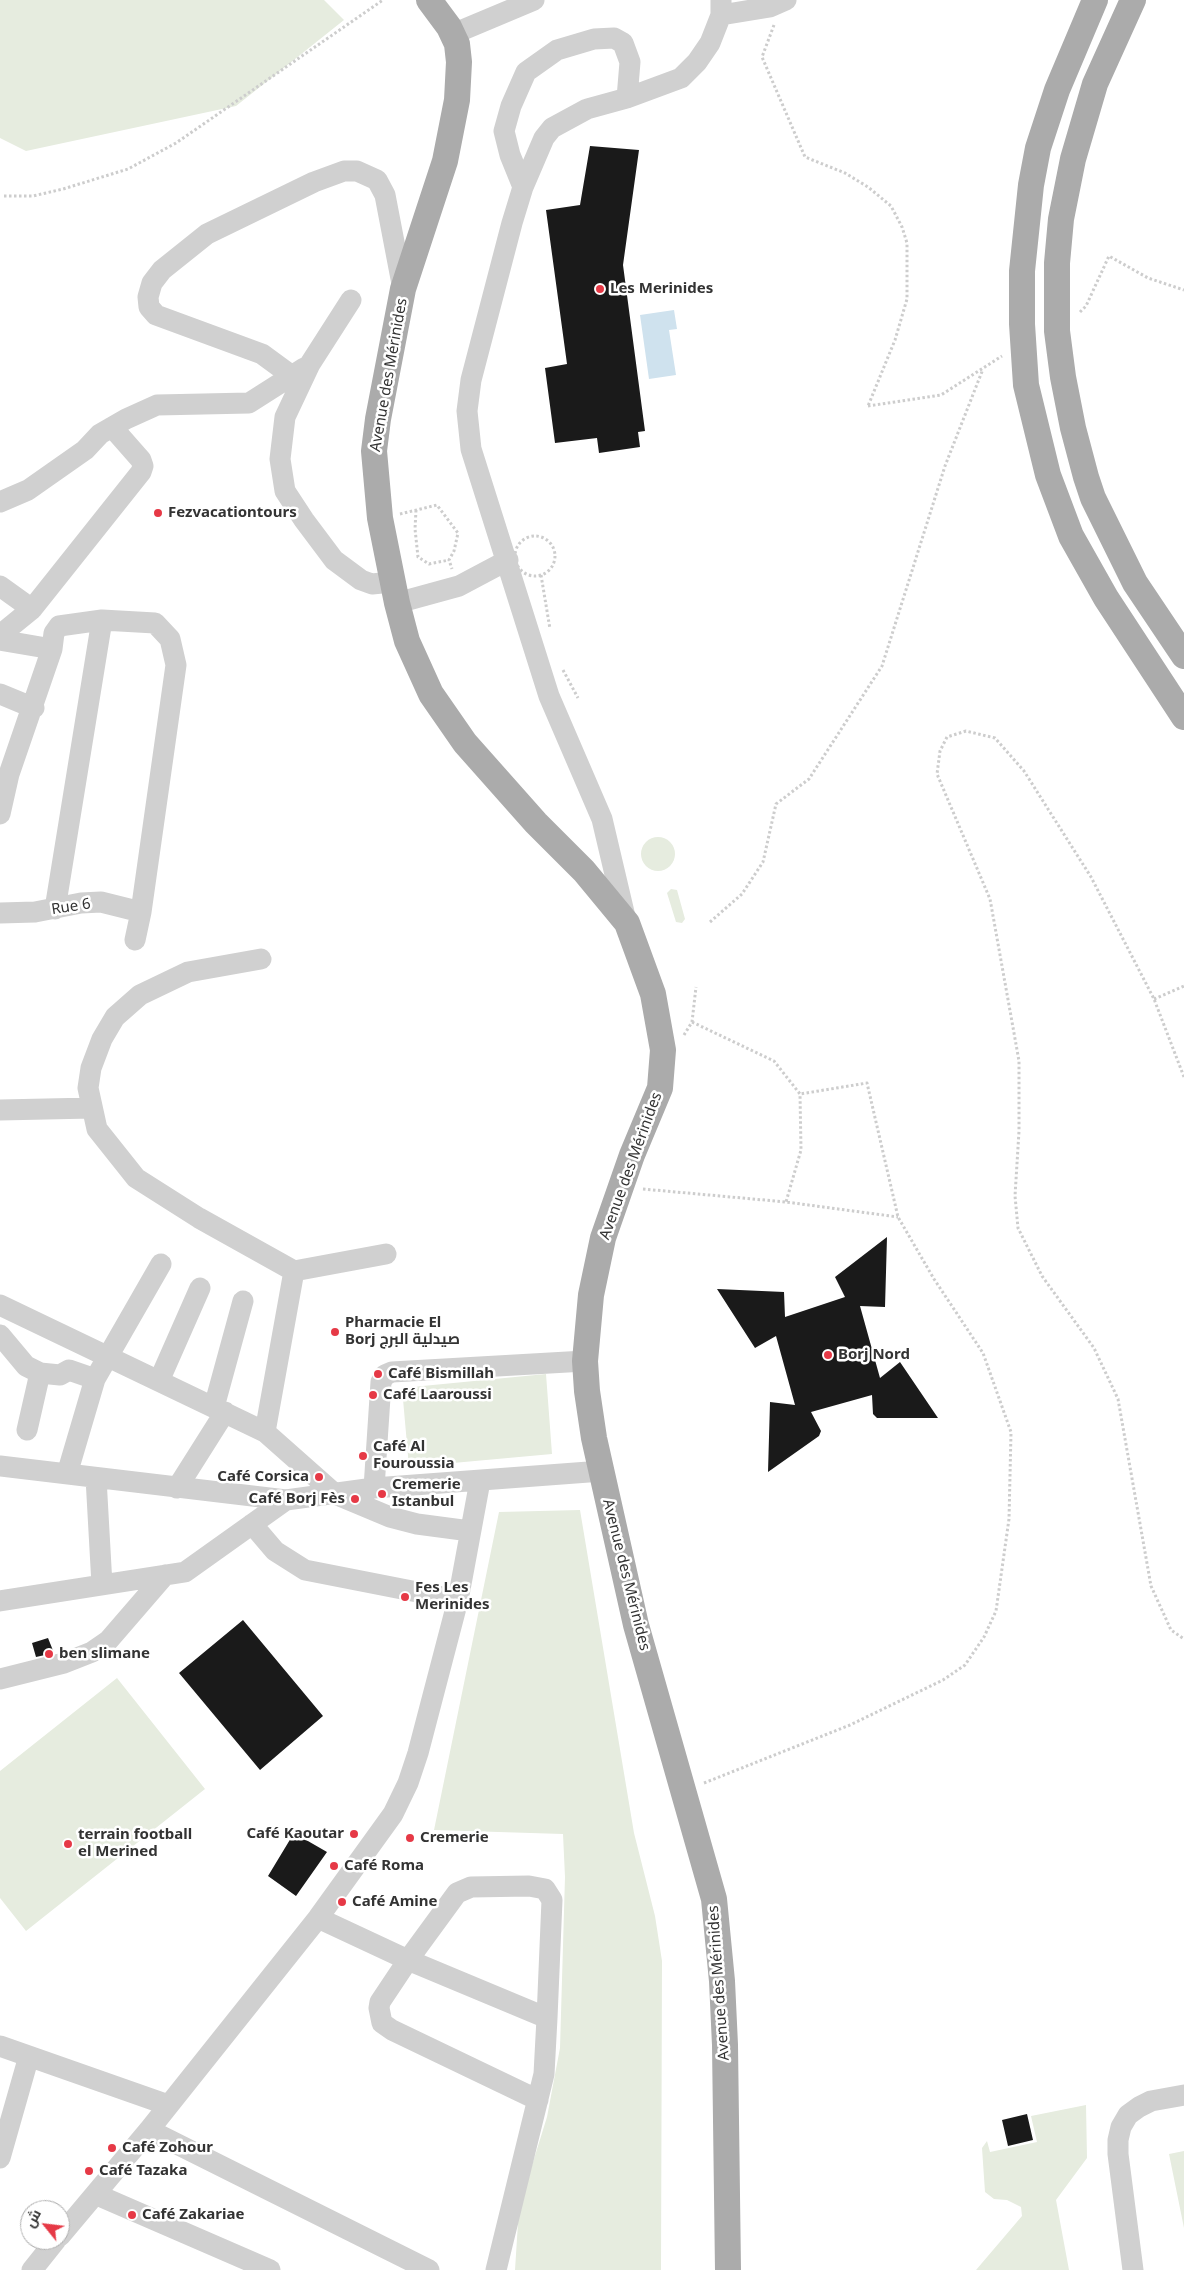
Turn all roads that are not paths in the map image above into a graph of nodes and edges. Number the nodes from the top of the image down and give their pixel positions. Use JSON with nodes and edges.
{"nodes":[{"id":1,"x":429,"y":0,"type":"edge"},
{"id":2,"x":534,"y":0,"type":"edge"},
{"id":3,"x":1095,"y":0,"type":"edge"},
{"id":4,"x":1134,"y":0,"type":"edge"},
{"id":5,"x":721,"y":8,"type":"edge"},
{"id":6,"x":783,"y":9,"type":"edge"},
{"id":7,"x":452,"y":34,"type":"junction"},
{"id":8,"x":627,"y":98,"type":"junction"},
{"id":9,"x":523,"y":187,"type":"junction"},
{"id":10,"x":403,"y":289,"type":"junction"},
{"id":11,"x":351,"y":300,"type":"dead end"},
{"id":12,"x":310,"y":364,"type":"junction"},
{"id":13,"x":292,"y":376,"type":"junction"},
{"id":14,"x":112,"y":427,"type":"junction"},
{"id":15,"x":0,"y":502,"type":"edge"},
{"id":16,"x":508,"y":560,"type":"junction"},
{"id":17,"x":0,"y":586,"type":"edge"},
{"id":18,"x":394,"y":592,"type":"junction"},
{"id":19,"x":32,"y":609,"type":"junction"},
{"id":20,"x":102,"y":620,"type":"junction"},
{"id":21,"x":0,"y":635,"type":"edge"},
{"id":22,"x":0,"y":640,"type":"edge"},
{"id":23,"x":52,"y":649,"type":"junction"},
{"id":24,"x":1184,"y":656,"type":"edge"},
{"id":25,"x":0,"y":694,"type":"edge"},
{"id":26,"x":34,"y":708,"type":"junction"},
{"id":27,"x":1184,"y":717,"type":"edge"},
{"id":28,"x":5,"y":773,"type":"edge"},
{"id":29,"x":0,"y":814,"type":"edge"},
{"id":30,"x":54,"y":909,"type":"junction"},
{"id":31,"x":0,"y":912,"type":"edge"},
{"id":32,"x":141,"y":912,"type":"junction"},
{"id":33,"x":627,"y":923,"type":"junction"},
{"id":34,"x":135,"y":940,"type":"dead end"},
{"id":35,"x":261,"y":959,"type":"dead end"},
{"id":36,"x":92,"y":1108,"type":"junction"},
{"id":37,"x":0,"y":1110,"type":"edge"},
{"id":38,"x":386,"y":1254,"type":"dead end"},
{"id":39,"x":161,"y":1264,"type":"dead end"},
{"id":40,"x":294,"y":1271,"type":"junction"},
{"id":41,"x":200,"y":1288,"type":"dead end"},
{"id":42,"x":243,"y":1301,"type":"dead end"},
{"id":43,"x":0,"y":1305,"type":"edge"},
{"id":44,"x":0,"y":1335,"type":"edge"},
{"id":45,"x":109,"y":1357,"type":"junction"},
{"id":46,"x":585,"y":1361,"type":"junction"},
{"id":47,"x":40,"y":1373,"type":"junction"},
{"id":48,"x":95,"y":1379,"type":"junction"},
{"id":49,"x":159,"y":1381,"type":"junction"},
{"id":50,"x":220,"y":1410,"type":"junction"},
{"id":51,"x":27,"y":1430,"type":"dead end"},
{"id":52,"x":265,"y":1432,"type":"junction"},
{"id":53,"x":0,"y":1466,"type":"edge"},
{"id":54,"x":602,"y":1471,"type":"junction"},
{"id":55,"x":66,"y":1474,"type":"junction"},
{"id":56,"x":96,"y":1478,"type":"junction"},
{"id":57,"x":480,"y":1481,"type":"junction"},
{"id":58,"x":177,"y":1488,"type":"junction"},
{"id":59,"x":374,"y":1488,"type":"junction"},
{"id":60,"x":335,"y":1494,"type":"junction"},
{"id":61,"x":286,"y":1500,"type":"junction"},
{"id":62,"x":252,"y":1524,"type":"junction"},
{"id":63,"x":470,"y":1531,"type":"junction"},
{"id":64,"x":165,"y":1575,"type":"junction"},
{"id":65,"x":102,"y":1585,"type":"junction"},
{"id":66,"x":0,"y":1599,"type":"edge"},
{"id":67,"x":458,"y":1600,"type":"junction"},
{"id":68,"x":0,"y":1679,"type":"edge"},
{"id":69,"x":318,"y":1918,"type":"junction"},
{"id":70,"x":408,"y":1960,"type":"junction"},
{"id":71,"x":547,"y":2018,"type":"junction"},
{"id":72,"x":0,"y":2046,"type":"edge"},
{"id":73,"x":29,"y":2056,"type":"junction"},
{"id":74,"x":1184,"y":2095,"type":"edge"},
{"id":75,"x":538,"y":2100,"type":"junction"},
{"id":76,"x":168,"y":2105,"type":"junction"},
{"id":77,"x":149,"y":2130,"type":"junction"},
{"id":78,"x":0,"y":2158,"type":"edge"},
{"id":79,"x":95,"y":2194,"type":"junction"},
{"id":80,"x":70,"y":2224,"type":"edge"},
{"id":81,"x":48,"y":2250,"type":"edge"},
{"id":82,"x":32,"y":2270,"type":"edge"},
{"id":83,"x":270,"y":2270,"type":"edge"},
{"id":84,"x":429,"y":2270,"type":"edge"},
{"id":85,"x":496,"y":2270,"type":"edge"},
{"id":86,"x":728,"y":2270,"type":"edge"},
{"id":87,"x":1133,"y":2270,"type":"edge"}],
"edges":[{"from":1,"to":7,"type":"main road","name":"Avenue des Mérinides"},
{"from":2,"to":7,"type":"street"},
{"from":3,"to":27,"type":"main road"},
{"from":4,"to":24,"type":"main road"},
{"from":5,"to":6,"type":"street"},
{"from":5,"to":8,"type":"street"},
{"from":7,"to":10,"type":"main road","name":"Avenue des Mérinides"},
{"from":8,"to":9,"type":"street"},
{"from":8,"to":9,"type":"street"},
{"from":9,"to":16,"type":"street"},
{"from":10,"to":13,"type":"street"},
{"from":10,"to":18,"type":"main road","name":"Avenue des Mérinides"},
{"from":11,"to":12,"type":"street"},
{"from":12,"to":13,"type":"street"},
{"from":12,"to":18,"type":"street"},
{"from":13,"to":14,"type":"street"},
{"from":14,"to":15,"type":"street"},
{"from":14,"to":19,"type":"street"},
{"from":16,"to":18,"type":"street"},
{"from":16,"to":33,"type":"street"},
{"from":17,"to":19,"type":"street"},
{"from":18,"to":33,"type":"main road","name":"Avenue des Mérinides"},
{"from":19,"to":21,"type":"street"},
{"from":20,"to":23,"type":"street"},
{"from":20,"to":30,"type":"street"},
{"from":20,"to":32,"type":"street"},
{"from":22,"to":23,"type":"street"},
{"from":23,"to":26,"type":"street"},
{"from":25,"to":26,"type":"street"},
{"from":26,"to":28,"type":"street"},
{"from":28,"to":29,"type":"street"},
{"from":30,"to":31,"type":"street","name":"Rue 6"},
{"from":30,"to":32,"type":"street","name":"Rue 6"},
{"from":32,"to":34,"type":"street"},
{"from":33,"to":46,"type":"main road","name":"Avenue des Mérinides"},
{"from":35,"to":36,"type":"street"},
{"from":36,"to":37,"type":"street"},
{"from":36,"to":40,"type":"street"},
{"from":38,"to":40,"type":"street"},
{"from":39,"to":45,"type":"street"},
{"from":40,"to":52,"type":"street"},
{"from":41,"to":49,"type":"street"},
{"from":42,"to":50,"type":"street"},
{"from":43,"to":45,"type":"street"},
{"from":44,"to":47,"type":"street"},
{"from":45,"to":48,"type":"street"},
{"from":45,"to":49,"type":"street"},
{"from":46,"to":54,"type":"main road","name":"Avenue des Mérinides"},
{"from":46,"to":59,"type":"street"},
{"from":47,"to":48,"type":"street"},
{"from":47,"to":51,"type":"street"},
{"from":48,"to":55,"type":"street"},
{"from":49,"to":50,"type":"street"},
{"from":50,"to":52,"type":"street"},
{"from":50,"to":58,"type":"street"},
{"from":52,"to":60,"type":"street"},
{"from":53,"to":55,"type":"street"},
{"from":54,"to":57,"type":"street"},
{"from":54,"to":86,"type":"main road","name":"Avenue des Mérinides"},
{"from":55,"to":56,"type":"street"},
{"from":56,"to":58,"type":"street"},
{"from":56,"to":65,"type":"street"},
{"from":57,"to":59,"type":"street"},
{"from":57,"to":63,"type":"street"},
{"from":58,"to":61,"type":"street"},
{"from":59,"to":60,"type":"street"},
{"from":60,"to":61,"type":"street"},
{"from":60,"to":63,"type":"street"},
{"from":61,"to":62,"type":"street"},
{"from":62,"to":64,"type":"street"},
{"from":62,"to":67,"type":"street"},
{"from":63,"to":67,"type":"street"},
{"from":64,"to":65,"type":"street"},
{"from":64,"to":68,"type":"street"},
{"from":65,"to":66,"type":"street"},
{"from":67,"to":69,"type":"street"},
{"from":69,"to":70,"type":"street"},
{"from":69,"to":76,"type":"street"},
{"from":70,"to":71,"type":"street"},
{"from":70,"to":71,"type":"street"},
{"from":70,"to":75,"type":"street"},
{"from":71,"to":75,"type":"street"},
{"from":72,"to":73,"type":"street"},
{"from":73,"to":76,"type":"street"},
{"from":73,"to":78,"type":"street"},
{"from":74,"to":87,"type":"street"},
{"from":75,"to":85,"type":"street"},
{"from":76,"to":77,"type":"street"},
{"from":77,"to":79,"type":"street"},
{"from":77,"to":84,"type":"street"},
{"from":79,"to":80,"type":"street"},
{"from":79,"to":83,"type":"street"},
{"from":81,"to":82,"type":"street"}]}
